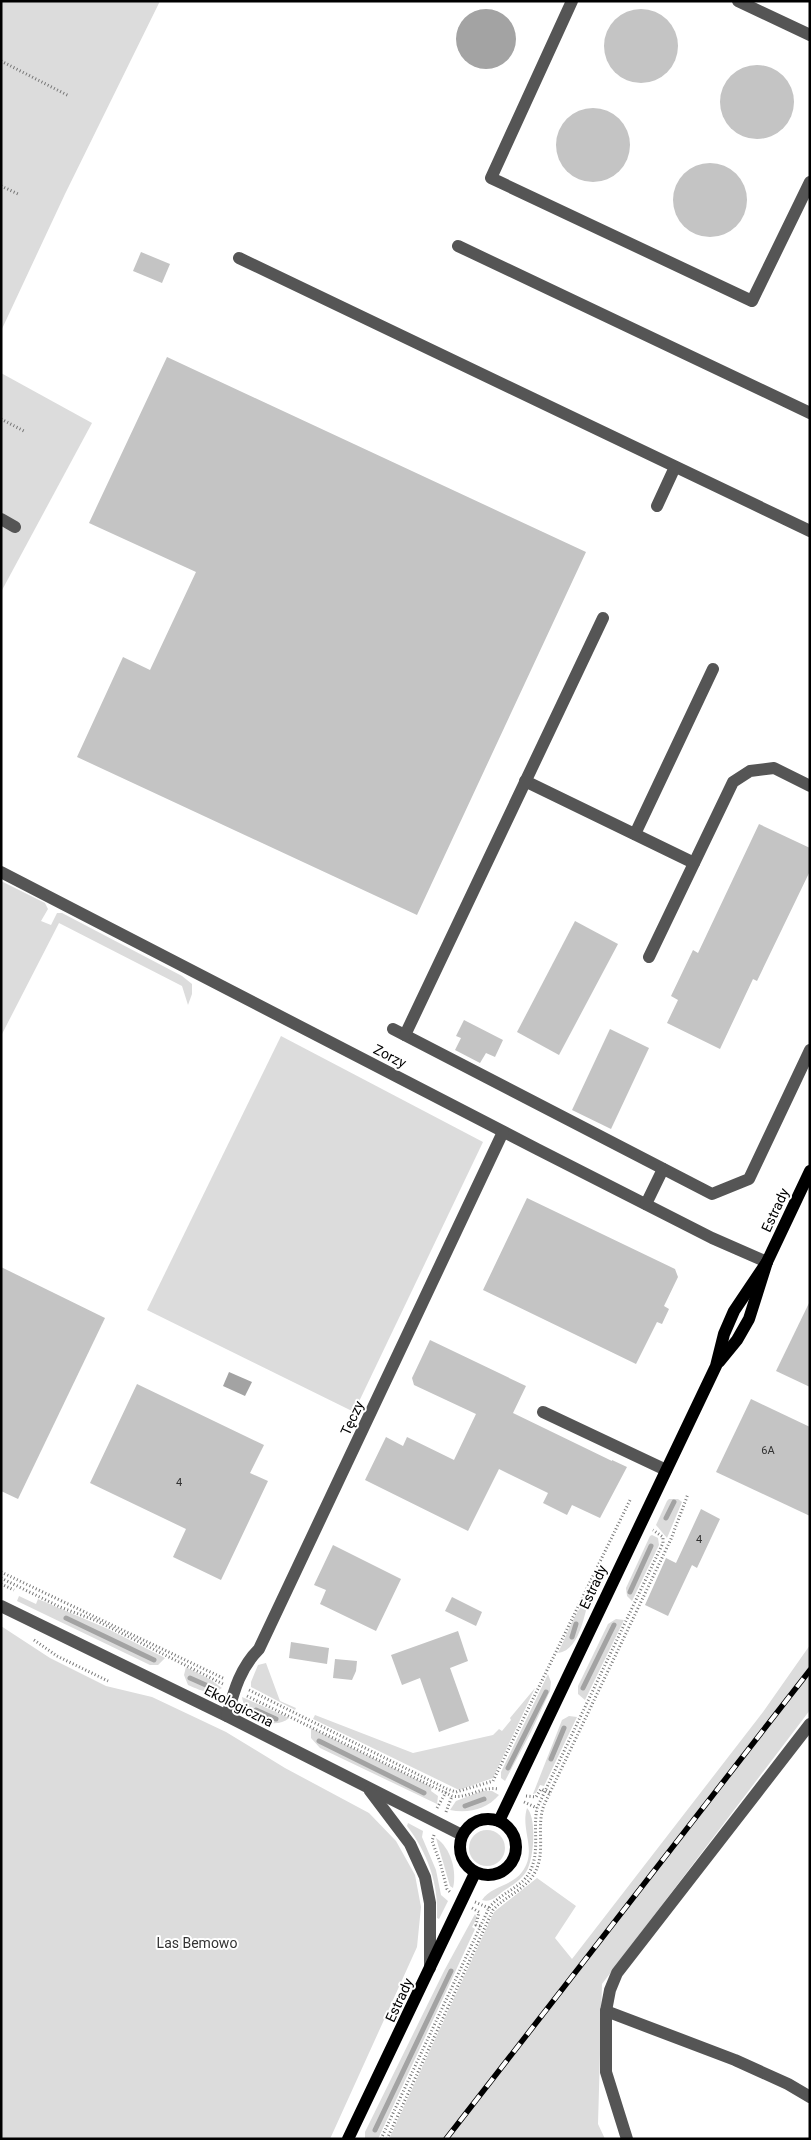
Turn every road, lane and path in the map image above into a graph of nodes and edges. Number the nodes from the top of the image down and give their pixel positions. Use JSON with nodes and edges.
{"nodes":[{"id":1,"x":572,"y":1,"type":"edge"},
{"id":2,"x":738,"y":1,"type":"edge"},
{"id":3,"x":810,"y":35,"type":"edge"},
{"id":4,"x":1,"y":61,"type":"edge"},
{"id":5,"x":69,"y":96,"type":"dead end"},
{"id":6,"x":810,"y":182,"type":"edge"},
{"id":7,"x":1,"y":186,"type":"edge"},
{"id":8,"x":18,"y":194,"type":"dead end"},
{"id":9,"x":458,"y":246,"type":"dead end"},
{"id":10,"x":239,"y":258,"type":"dead end"},
{"id":11,"x":810,"y":412,"type":"edge"},
{"id":12,"x":1,"y":419,"type":"edge"},
{"id":13,"x":24,"y":431,"type":"dead end"},
{"id":14,"x":675,"y":467,"type":"junction"},
{"id":15,"x":657,"y":506,"type":"dead end"},
{"id":16,"x":1,"y":519,"type":"edge"},
{"id":17,"x":15,"y":526,"type":"dead end"},
{"id":18,"x":810,"y":532,"type":"edge"},
{"id":19,"x":603,"y":618,"type":"dead end"},
{"id":20,"x":713,"y":669,"type":"dead end"},
{"id":21,"x":525,"y":782,"type":"junction"},
{"id":22,"x":810,"y":786,"type":"edge"},
{"id":23,"x":635,"y":834,"type":"junction"},
{"id":24,"x":694,"y":863,"type":"junction"},
{"id":25,"x":1,"y":872,"type":"edge"},
{"id":26,"x":649,"y":956,"type":"dead end"},
{"id":27,"x":810,"y":1050,"type":"edge"},
{"id":28,"x":503,"y":1132,"type":"junction"},
{"id":29,"x":663,"y":1169,"type":"junction"},
{"id":30,"x":810,"y":1171,"type":"edge"},
{"id":31,"x":646,"y":1204,"type":"junction"},
{"id":32,"x":767,"y":1262,"type":"junction"},
{"id":33,"x":543,"y":1412,"type":"dead end"},
{"id":34,"x":666,"y":1470,"type":"junction"},
{"id":35,"x":688,"y":1494,"type":"dead end"},
{"id":36,"x":631,"y":1498,"type":"dead end"},
{"id":37,"x":640,"y":1524,"type":"junction"},
{"id":38,"x":1,"y":1572,"type":"edge"},
{"id":39,"x":19,"y":1581,"type":"dead end"},
{"id":40,"x":1,"y":1584,"type":"edge"},
{"id":41,"x":14,"y":1590,"type":"dead end"},
{"id":42,"x":1,"y":1606,"type":"edge"},
{"id":43,"x":31,"y":1638,"type":"dead end"},
{"id":44,"x":108,"y":1681,"type":"dead end"},
{"id":45,"x":227,"y":1716,"type":"junction"},
{"id":46,"x":810,"y":1724,"type":"edge"},
{"id":47,"x":369,"y":1789,"type":"junction"},
{"id":48,"x":452,"y":1796,"type":"dead end"},
{"id":49,"x":499,"y":1821,"type":"junction"},
{"id":50,"x":435,"y":1822,"type":"junction"},
{"id":51,"x":462,"y":1835,"type":"junction"},
{"id":52,"x":427,"y":1844,"type":"dead end"},
{"id":53,"x":476,"y":1873,"type":"junction"},
{"id":54,"x":462,"y":1900,"type":"junction"},
{"id":55,"x":489,"y":1908,"type":"junction"},
{"id":56,"x":482,"y":1927,"type":"junction"},
{"id":57,"x":430,"y":1968,"type":"junction"},
{"id":58,"x":606,"y":2011,"type":"junction"},
{"id":59,"x":810,"y":2097,"type":"edge"},
{"id":60,"x":348,"y":2139,"type":"edge"},
{"id":61,"x":381,"y":2139,"type":"edge"},
{"id":62,"x":387,"y":2139,"type":"edge"},
{"id":63,"x":627,"y":2139,"type":"edge"}],
"edges":[{"from":1,"to":6,"type":"street"},
{"from":2,"to":3,"type":"street"},
{"from":4,"to":5,"type":"path"},
{"from":7,"to":8,"type":"path"},
{"from":9,"to":11,"type":"street"},
{"from":10,"to":14,"type":"street"},
{"from":12,"to":13,"type":"path"},
{"from":14,"to":15,"type":"street"},
{"from":14,"to":18,"type":"street"},
{"from":16,"to":17,"type":"street"},
{"from":19,"to":21,"type":"street"},
{"from":20,"to":23,"type":"street"},
{"from":21,"to":23,"type":"street"},
{"from":21,"to":29,"type":"street"},
{"from":22,"to":24,"type":"street"},
{"from":23,"to":24,"type":"street"},
{"from":24,"to":26,"type":"street"},
{"from":25,"to":28,"type":"street","name":"Zorzy"},
{"from":27,"to":29,"type":"street"},
{"from":28,"to":31,"type":"street","name":"Zorzy"},
{"from":28,"to":45,"type":"street","name":"Tęczy"},
{"from":29,"to":31,"type":"street"},
{"from":30,"to":32,"type":"main road","name":"Estrady"},
{"from":31,"to":32,"type":"street","name":"Zorzy"},
{"from":32,"to":34,"type":"main road","name":"Estrady"},
{"from":33,"to":34,"type":"street"},
{"from":34,"to":37,"type":"main road","name":"Estrady"},
{"from":35,"to":56,"type":"path"},
{"from":36,"to":50,"type":"path"},
{"from":37,"to":49,"type":"main road","name":"Estrady"},
{"from":37,"to":55,"type":"path"},
{"from":38,"to":39,"type":"path"},
{"from":40,"to":41,"type":"path"},
{"from":42,"to":45,"type":"street","name":"Ekologiczna"},
{"from":43,"to":44,"type":"path"},
{"from":45,"to":47,"type":"street","name":"Ekologiczna"},
{"from":46,"to":58,"type":"street"},
{"from":47,"to":50,"type":"street","name":"Ekologiczna"},
{"from":47,"to":57,"type":"street"},
{"from":48,"to":50,"type":"path"},
{"from":49,"to":51,"type":"main road"},
{"from":49,"to":53,"type":"main road"},
{"from":50,"to":51,"type":"street","name":"Ekologiczna"},
{"from":50,"to":54,"type":"path"},
{"from":51,"to":53,"type":"main road"},
{"from":52,"to":54,"type":"path"},
{"from":53,"to":54,"type":"main road","name":"Estrady"},
{"from":54,"to":55,"type":"path"},
{"from":54,"to":56,"type":"path"},
{"from":54,"to":57,"type":"main road","name":"Estrady"},
{"from":55,"to":56,"type":"path"},
{"from":56,"to":61,"type":"path"},
{"from":56,"to":62,"type":"path"},
{"from":57,"to":60,"type":"main road","name":"Estrady"},
{"from":58,"to":59,"type":"street"},
{"from":58,"to":63,"type":"street"}]}
